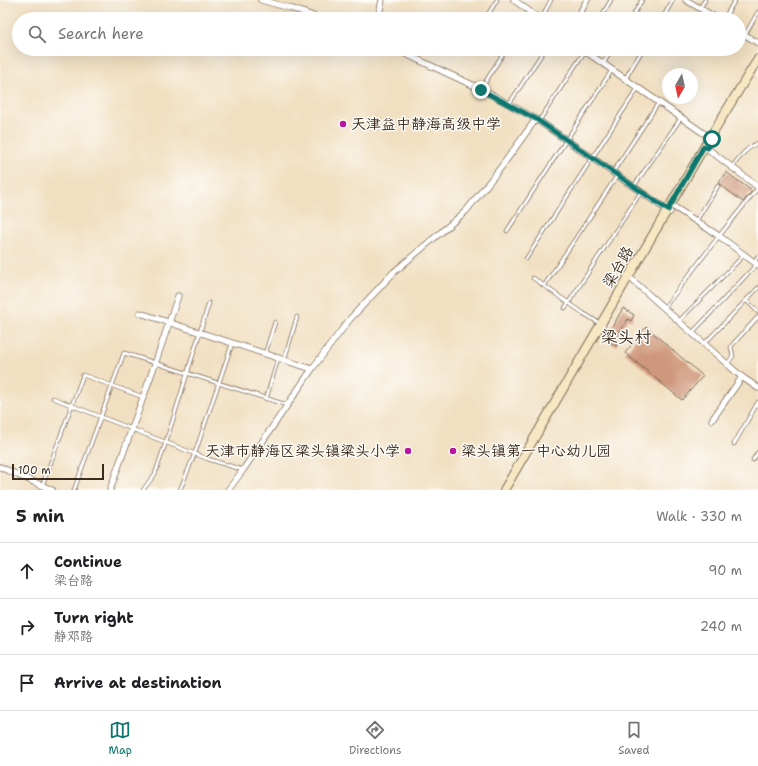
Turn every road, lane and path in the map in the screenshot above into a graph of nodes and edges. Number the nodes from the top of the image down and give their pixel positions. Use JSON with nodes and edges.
{"nodes":[{"id":1,"x":261,"y":0,"type":"edge"},
{"id":2,"x":382,"y":0,"type":"edge"},
{"id":3,"x":497,"y":0,"type":"edge"},
{"id":4,"x":514,"y":0,"type":"edge"},
{"id":5,"x":551,"y":0,"type":"edge"},
{"id":6,"x":587,"y":0,"type":"edge"},
{"id":7,"x":611,"y":0,"type":"edge"},
{"id":8,"x":642,"y":0,"type":"edge"},
{"id":9,"x":673,"y":0,"type":"edge"},
{"id":10,"x":686,"y":0,"type":"edge"},
{"id":11,"x":705,"y":0,"type":"edge"},
{"id":12,"x":735,"y":0,"type":"edge"},
{"id":13,"x":700,"y":8,"type":"junction"},
{"id":14,"x":529,"y":11,"type":"edge"},
{"id":15,"x":302,"y":12,"type":"edge"},
{"id":16,"x":379,"y":12,"type":"edge"},
{"id":17,"x":489,"y":12,"type":"edge"},
{"id":18,"x":545,"y":12,"type":"edge"},
{"id":19,"x":581,"y":12,"type":"edge"},
{"id":20,"x":604,"y":12,"type":"edge"},
{"id":21,"x":635,"y":12,"type":"edge"},
{"id":22,"x":666,"y":12,"type":"edge"},
{"id":23,"x":707,"y":12,"type":"edge"},
{"id":24,"x":728,"y":12,"type":"edge"},
{"id":25,"x":758,"y":12,"type":"edge"},
{"id":26,"x":746,"y":33,"type":"edge"},
{"id":27,"x":746,"y":36,"type":"edge"},
{"id":28,"x":758,"y":43,"type":"edge"},
{"id":29,"x":410,"y":56,"type":"edge"},
{"id":30,"x":502,"y":56,"type":"edge"},
{"id":31,"x":541,"y":56,"type":"edge"},
{"id":32,"x":580,"y":56,"type":"edge"},
{"id":33,"x":592,"y":56,"type":"edge"},
{"id":34,"x":608,"y":56,"type":"edge"},
{"id":35,"x":639,"y":56,"type":"edge"},
{"id":36,"x":758,"y":59,"type":"edge"},
{"id":37,"x":603,"y":64,"type":"junction"},
{"id":38,"x":758,"y":65,"type":"edge"},
{"id":39,"x":612,"y":70,"type":"junction"},
{"id":40,"x":625,"y":79,"type":"junction"},
{"id":41,"x":638,"y":88,"type":"junction"},
{"id":42,"x":481,"y":90,"type":"junction"},
{"id":43,"x":659,"y":102,"type":"junction"},
{"id":44,"x":509,"y":104,"type":"junction"},
{"id":45,"x":681,"y":118,"type":"junction"},
{"id":46,"x":537,"y":120,"type":"junction"},
{"id":47,"x":711,"y":138,"type":"junction"},
{"id":48,"x":567,"y":140,"type":"junction"},
{"id":49,"x":758,"y":143,"type":"edge"},
{"id":50,"x":706,"y":147,"type":"junction"},
{"id":51,"x":592,"y":157,"type":"junction"},
{"id":52,"x":732,"y":167,"type":"junction"},
{"id":53,"x":615,"y":173,"type":"junction"},
{"id":54,"x":634,"y":186,"type":"junction"},
{"id":55,"x":718,"y":186,"type":"dead end"},
{"id":56,"x":758,"y":188,"type":"edge"},
{"id":57,"x":642,"y":192,"type":"junction"},
{"id":58,"x":671,"y":208,"type":"junction"},
{"id":59,"x":696,"y":222,"type":"junction"},
{"id":60,"x":507,"y":232,"type":"dead end"},
{"id":61,"x":718,"y":236,"type":"junction"},
{"id":62,"x":744,"y":254,"type":"junction"},
{"id":63,"x":758,"y":256,"type":"edge"},
{"id":64,"x":526,"y":259,"type":"dead end"},
{"id":65,"x":756,"y":263,"type":"edge"},
{"id":66,"x":533,"y":278,"type":"dead end"},
{"id":67,"x":631,"y":278,"type":"junction"},
{"id":68,"x":544,"y":286,"type":"junction"},
{"id":69,"x":758,"y":288,"type":"edge"},
{"id":70,"x":178,"y":296,"type":"dead end"},
{"id":71,"x":746,"y":300,"type":"junction"},
{"id":72,"x":209,"y":303,"type":"dead end"},
{"id":73,"x":568,"y":303,"type":"junction"},
{"id":74,"x":565,"y":308,"type":"dead end"},
{"id":75,"x":664,"y":308,"type":"junction"},
{"id":76,"x":758,"y":312,"type":"edge"},
{"id":77,"x":140,"y":313,"type":"dead end"},
{"id":78,"x":296,"y":317,"type":"dead end"},
{"id":79,"x":758,"y":317,"type":"edge"},
{"id":80,"x":679,"y":321,"type":"junction"},
{"id":81,"x":275,"y":322,"type":"dead end"},
{"id":82,"x":169,"y":323,"type":"junction"},
{"id":83,"x":603,"y":325,"type":"junction"},
{"id":84,"x":692,"y":332,"type":"junction"},
{"id":85,"x":200,"y":334,"type":"junction"},
{"id":86,"x":705,"y":343,"type":"junction"},
{"id":87,"x":232,"y":344,"type":"junction"},
{"id":88,"x":265,"y":354,"type":"junction"},
{"id":89,"x":281,"y":360,"type":"junction"},
{"id":90,"x":156,"y":364,"type":"junction"},
{"id":91,"x":727,"y":364,"type":"junction"},
{"id":92,"x":312,"y":370,"type":"junction"},
{"id":93,"x":187,"y":374,"type":"junction"},
{"id":94,"x":742,"y":377,"type":"junction"},
{"id":95,"x":218,"y":384,"type":"junction"},
{"id":96,"x":757,"y":385,"type":"edge"},
{"id":97,"x":112,"y":386,"type":"junction"},
{"id":98,"x":143,"y":397,"type":"junction"},
{"id":99,"x":53,"y":398,"type":"dead end"},
{"id":100,"x":266,"y":399,"type":"junction"},
{"id":101,"x":758,"y":402,"type":"edge"},
{"id":102,"x":287,"y":405,"type":"junction"},
{"id":103,"x":72,"y":406,"type":"junction"},
{"id":104,"x":101,"y":417,"type":"junction"},
{"id":105,"x":712,"y":420,"type":"dead end"},
{"id":106,"x":132,"y":429,"type":"junction"},
{"id":107,"x":166,"y":442,"type":"junction"},
{"id":108,"x":734,"y":444,"type":"dead end"},
{"id":109,"x":758,"y":452,"type":"edge"},
{"id":110,"x":195,"y":453,"type":"junction"},
{"id":111,"x":753,"y":460,"type":"dead end"},
{"id":112,"x":0,"y":467,"type":"edge"},
{"id":113,"x":243,"y":470,"type":"junction"},
{"id":114,"x":42,"y":486,"type":"junction"},
{"id":115,"x":52,"y":490,"type":"edge"},
{"id":116,"x":74,"y":490,"type":"edge"},
{"id":117,"x":110,"y":490,"type":"edge"},
{"id":118,"x":144,"y":490,"type":"edge"},
{"id":119,"x":180,"y":490,"type":"edge"},
{"id":120,"x":228,"y":490,"type":"edge"},
{"id":121,"x":504,"y":490,"type":"edge"},
{"id":122,"x":508,"y":490,"type":"edge"}],
"edges":[{"from":1,"to":15,"type":"street"},
{"from":2,"to":16,"type":"street"},
{"from":3,"to":17,"type":"lane"},
{"from":4,"to":14,"type":"street"},
{"from":5,"to":18,"type":"lane"},
{"from":6,"to":19,"type":"street"},
{"from":7,"to":20,"type":"lane"},
{"from":8,"to":21,"type":"lane"},
{"from":9,"to":22,"type":"lane"},
{"from":10,"to":13,"type":"street"},
{"from":11,"to":13,"type":"lane"},
{"from":12,"to":24,"type":"lane"},
{"from":13,"to":23,"type":"street"},
{"from":25,"to":26,"type":"lane"},
{"from":27,"to":28,"type":"street"},
{"from":29,"to":42,"type":"street"},
{"from":30,"to":42,"type":"lane"},
{"from":31,"to":44,"type":"lane"},
{"from":32,"to":46,"type":"lane"},
{"from":33,"to":37,"type":"street"},
{"from":34,"to":37,"type":"lane"},
{"from":35,"to":40,"type":"lane"},
{"from":36,"to":47,"type":"main road","name":"梁台路"},
{"from":37,"to":39,"type":"street"},
{"from":38,"to":47,"type":"main road","name":"梁台路"},
{"from":39,"to":40,"type":"street"},
{"from":39,"to":48,"type":"lane"},
{"from":40,"to":41,"type":"street"},
{"from":41,"to":43,"type":"street"},
{"from":41,"to":51,"type":"lane"},
{"from":42,"to":44,"type":"street"},
{"from":43,"to":45,"type":"street"},
{"from":43,"to":53,"type":"lane"},
{"from":44,"to":46,"type":"street"},
{"from":45,"to":47,"type":"street"},
{"from":45,"to":54,"type":"lane"},
{"from":46,"to":48,"type":"street"},
{"from":46,"to":92,"type":"street"},
{"from":47,"to":50,"type":"main road","name":"梁台路"},
{"from":48,"to":51,"type":"street"},
{"from":48,"to":60,"type":"lane"},
{"from":49,"to":52,"type":"lane"},
{"from":50,"to":52,"type":"street"},
{"from":50,"to":58,"type":"main road","name":"梁台路"},
{"from":51,"to":53,"type":"street"},
{"from":51,"to":64,"type":"lane"},
{"from":52,"to":56,"type":"street"},
{"from":53,"to":54,"type":"street"},
{"from":53,"to":68,"type":"lane"},
{"from":54,"to":57,"type":"street"},
{"from":55,"to":59,"type":"lane"},
{"from":56,"to":61,"type":"lane"},
{"from":57,"to":58,"type":"street"},
{"from":57,"to":73,"type":"lane"},
{"from":58,"to":59,"type":"street"},
{"from":58,"to":67,"type":"main road","name":"梁台路"},
{"from":59,"to":61,"type":"street"},
{"from":61,"to":62,"type":"street"},
{"from":61,"to":75,"type":"lane"},
{"from":62,"to":65,"type":"street"},
{"from":62,"to":80,"type":"lane"},
{"from":63,"to":65,"type":"lane"},
{"from":65,"to":84,"type":"lane"},
{"from":66,"to":68,"type":"lane"},
{"from":67,"to":75,"type":"street"},
{"from":67,"to":83,"type":"main road","name":"梁台路"},
{"from":68,"to":73,"type":"lane"},
{"from":69,"to":71,"type":"lane"},
{"from":70,"to":82,"type":"street"},
{"from":71,"to":76,"type":"lane"},
{"from":71,"to":86,"type":"lane"},
{"from":72,"to":85,"type":"lane"},
{"from":73,"to":74,"type":"lane"},
{"from":73,"to":83,"type":"lane"},
{"from":75,"to":80,"type":"street"},
{"from":77,"to":82,"type":"street"},
{"from":78,"to":89,"type":"lane"},
{"from":79,"to":91,"type":"lane"},
{"from":80,"to":84,"type":"street"},
{"from":81,"to":88,"type":"lane"},
{"from":82,"to":85,"type":"street"},
{"from":82,"to":90,"type":"street"},
{"from":83,"to":121,"type":"main road","name":"梁台路"},
{"from":83,"to":122,"type":"main road","name":"梁台路"},
{"from":84,"to":86,"type":"street"},
{"from":85,"to":87,"type":"street"},
{"from":85,"to":93,"type":"lane"},
{"from":86,"to":91,"type":"street"},
{"from":87,"to":88,"type":"street"},
{"from":87,"to":95,"type":"lane"},
{"from":88,"to":89,"type":"street"},
{"from":89,"to":92,"type":"street"},
{"from":89,"to":100,"type":"lane"},
{"from":90,"to":93,"type":"lane"},
{"from":90,"to":97,"type":"lane"},
{"from":90,"to":98,"type":"street"},
{"from":91,"to":94,"type":"street"},
{"from":92,"to":102,"type":"street"},
{"from":93,"to":95,"type":"lane"},
{"from":93,"to":107,"type":"lane"},
{"from":94,"to":96,"type":"street"},
{"from":94,"to":105,"type":"street"},
{"from":95,"to":100,"type":"lane"},
{"from":95,"to":110,"type":"lane"},
{"from":97,"to":98,"type":"lane"},
{"from":97,"to":103,"type":"lane"},
{"from":97,"to":104,"type":"lane"},
{"from":98,"to":106,"type":"street"},
{"from":99,"to":103,"type":"lane"},
{"from":100,"to":102,"type":"lane"},
{"from":101,"to":108,"type":"lane"},
{"from":102,"to":113,"type":"street"},
{"from":103,"to":104,"type":"lane"},
{"from":103,"to":114,"type":"lane"},
{"from":104,"to":106,"type":"lane"},
{"from":104,"to":116,"type":"lane"},
{"from":106,"to":107,"type":"lane"},
{"from":106,"to":117,"type":"street"},
{"from":107,"to":110,"type":"lane"},
{"from":107,"to":118,"type":"lane"},
{"from":109,"to":111,"type":"lane"},
{"from":110,"to":113,"type":"lane"},
{"from":110,"to":119,"type":"lane"},
{"from":112,"to":114,"type":"street"},
{"from":113,"to":120,"type":"street"},
{"from":114,"to":115,"type":"street"}]}
